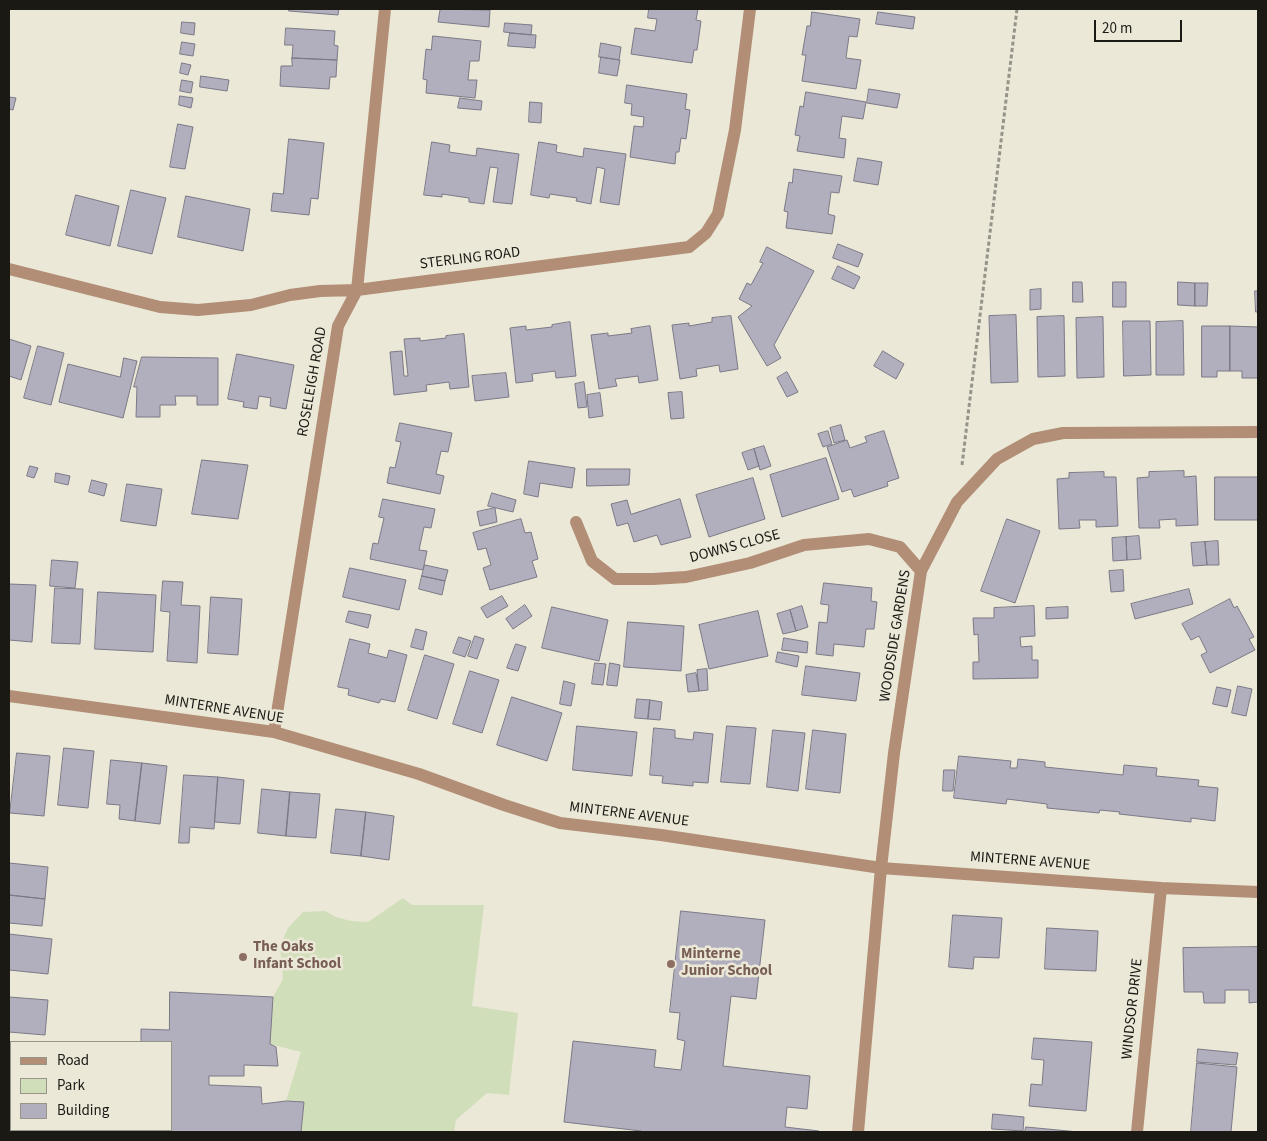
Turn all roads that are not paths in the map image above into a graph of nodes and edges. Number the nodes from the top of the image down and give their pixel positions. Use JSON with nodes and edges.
{"nodes":[{"id":1,"x":384,"y":9,"type":"edge"},
{"id":2,"x":750,"y":9,"type":"edge"},
{"id":3,"x":9,"y":269,"type":"edge"},
{"id":4,"x":357,"y":290,"type":"junction"},
{"id":5,"x":1258,"y":432,"type":"edge"},
{"id":6,"x":576,"y":522,"type":"dead end"},
{"id":7,"x":921,"y":571,"type":"junction"},
{"id":8,"x":9,"y":696,"type":"edge"},
{"id":9,"x":274,"y":732,"type":"junction"},
{"id":10,"x":881,"y":868,"type":"junction"},
{"id":11,"x":1161,"y":888,"type":"junction"},
{"id":12,"x":1258,"y":892,"type":"edge"},
{"id":13,"x":858,"y":1132,"type":"edge"},
{"id":14,"x":1137,"y":1132,"type":"edge"}],
"edges":[{"from":1,"to":4,"type":"street","name":"ROSELEIGH ROAD"},
{"from":2,"to":4,"type":"street","name":"STERLING ROAD"},
{"from":3,"to":4,"type":"street","name":"STERLING ROAD"},
{"from":4,"to":9,"type":"street","name":"ROSELEIGH ROAD"},
{"from":5,"to":7,"type":"street","name":"WOODSIDE GARDENS"},
{"from":6,"to":7,"type":"street","name":"DOWNS CLOSE"},
{"from":7,"to":10,"type":"street","name":"WOODSIDE GARDENS"},
{"from":8,"to":9,"type":"street","name":"MINTERNE AVENUE"},
{"from":9,"to":10,"type":"street","name":"MINTERNE AVENUE"},
{"from":10,"to":11,"type":"street","name":"MINTERNE AVENUE"},
{"from":10,"to":13,"type":"street","name":"WOODSIDE GARDENS"},
{"from":11,"to":12,"type":"street","name":"MINTERNE AVENUE"},
{"from":11,"to":14,"type":"street","name":"WINDSOR DRIVE"}]}
